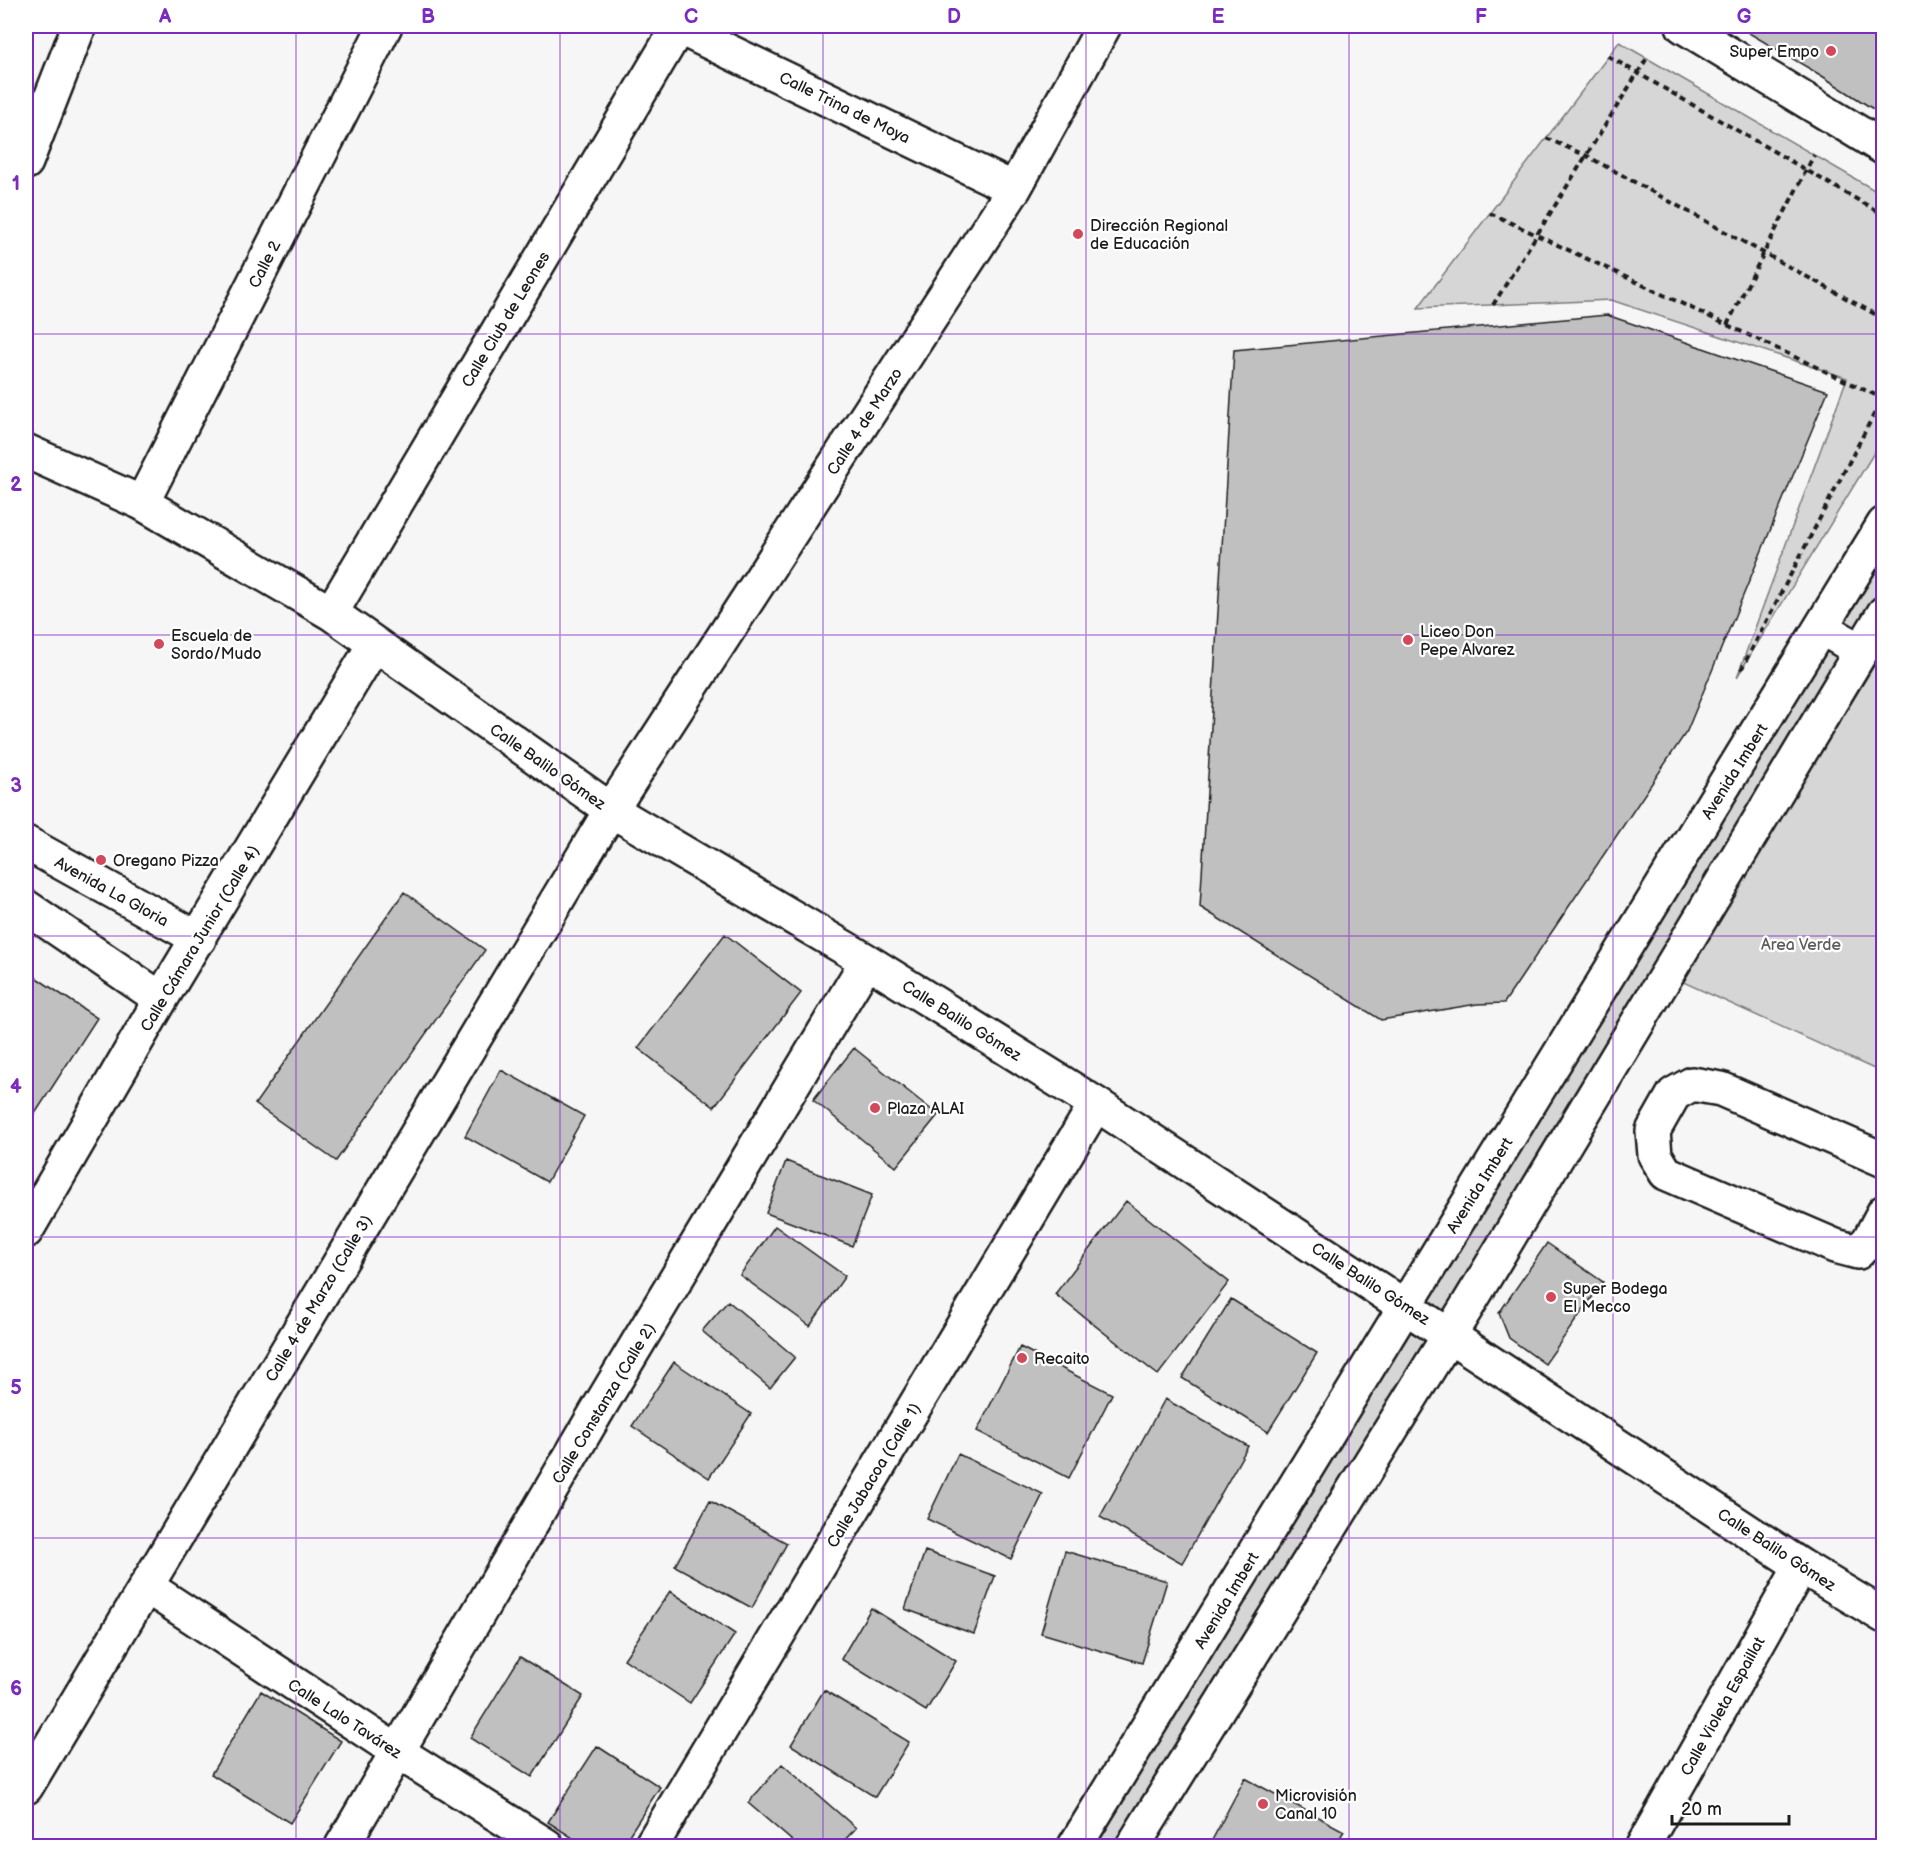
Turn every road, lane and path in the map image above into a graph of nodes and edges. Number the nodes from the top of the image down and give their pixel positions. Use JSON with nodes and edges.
{"nodes":[{"id":1,"x":79,"y":26,"type":"edge"},
{"id":2,"x":385,"y":26,"type":"edge"},
{"id":3,"x":677,"y":26,"type":"edge"},
{"id":4,"x":1104,"y":26,"type":"edge"},
{"id":5,"x":1683,"y":26,"type":"edge"},
{"id":6,"x":1608,"y":56,"type":"dead end"},
{"id":7,"x":1647,"y":58,"type":"dead end"},
{"id":8,"x":1638,"y":72,"type":"junction"},
{"id":9,"x":1546,"y":138,"type":"dead end"},
{"id":10,"x":1884,"y":148,"type":"edge"},
{"id":11,"x":1814,"y":155,"type":"dead end"},
{"id":12,"x":1587,"y":156,"type":"junction"},
{"id":13,"x":26,"y":162,"type":"edge"},
{"id":14,"x":1806,"y":170,"type":"junction"},
{"id":15,"x":1014,"y":189,"type":"junction"},
{"id":16,"x":1490,"y":213,"type":"dead end"},
{"id":17,"x":1884,"y":215,"type":"edge"},
{"id":18,"x":1537,"y":235,"type":"junction"},
{"id":19,"x":1764,"y":255,"type":"junction"},
{"id":20,"x":1493,"y":305,"type":"dead end"},
{"id":21,"x":1884,"y":319,"type":"edge"},
{"id":22,"x":1727,"y":325,"type":"junction"},
{"id":23,"x":1883,"y":398,"type":"edge"},
{"id":24,"x":26,"y":451,"type":"edge"},
{"id":25,"x":142,"y":503,"type":"junction"},
{"id":26,"x":1884,"y":524,"type":"edge"},
{"id":27,"x":331,"y":613,"type":"junction"},
{"id":28,"x":1884,"y":613,"type":"edge"},
{"id":29,"x":1822,"y":628,"type":"junction"},
{"id":30,"x":374,"y":645,"type":"junction"},
{"id":31,"x":1861,"y":651,"type":"junction"},
{"id":32,"x":1741,"y":670,"type":"dead end"},
{"id":33,"x":611,"y":810,"type":"junction"},
{"id":34,"x":26,"y":843,"type":"edge"},
{"id":35,"x":26,"y":907,"type":"edge"},
{"id":36,"x":199,"y":939,"type":"junction"},
{"id":37,"x":867,"y":961,"type":"junction"},
{"id":38,"x":161,"y":999,"type":"junction"},
{"id":39,"x":1096,"y":1104,"type":"junction"},
{"id":40,"x":1884,"y":1160,"type":"edge"},
{"id":41,"x":1884,"y":1212,"type":"edge"},
{"id":42,"x":26,"y":1231,"type":"edge"},
{"id":43,"x":1406,"y":1305,"type":"junction"},
{"id":44,"x":1450,"y":1335,"type":"junction"},
{"id":45,"x":1801,"y":1566,"type":"junction"},
{"id":46,"x":146,"y":1586,"type":"junction"},
{"id":47,"x":1884,"y":1616,"type":"edge"},
{"id":48,"x":398,"y":1752,"type":"junction"},
{"id":49,"x":26,"y":1787,"type":"edge"},
{"id":50,"x":342,"y":1846,"type":"edge"},
{"id":51,"x":547,"y":1846,"type":"edge"},
{"id":52,"x":651,"y":1846,"type":"edge"},
{"id":53,"x":1075,"y":1846,"type":"edge"},
{"id":54,"x":1133,"y":1846,"type":"edge"},
{"id":55,"x":1643,"y":1846,"type":"edge"}],
"edges":[{"from":1,"to":13,"type":"street"},
{"from":2,"to":25,"type":"street","name":"Calle 2"},
{"from":3,"to":15,"type":"street","name":"Calle Trina de Moya"},
{"from":3,"to":27,"type":"street","name":"Calle Club de Leones"},
{"from":4,"to":15,"type":"street","name":"Calle 4 de Marzo"},
{"from":5,"to":10,"type":"street"},
{"from":6,"to":8,"type":"path"},
{"from":7,"to":8,"type":"path"},
{"from":8,"to":12,"type":"path"},
{"from":8,"to":14,"type":"path"},
{"from":9,"to":12,"type":"path"},
{"from":11,"to":14,"type":"path"},
{"from":12,"to":18,"type":"path"},
{"from":12,"to":19,"type":"path"},
{"from":14,"to":17,"type":"path"},
{"from":14,"to":19,"type":"path"},
{"from":15,"to":33,"type":"street","name":"Calle 4 de Marzo"},
{"from":16,"to":18,"type":"path"},
{"from":18,"to":20,"type":"path"},
{"from":18,"to":22,"type":"path"},
{"from":19,"to":21,"type":"path"},
{"from":19,"to":22,"type":"path"},
{"from":22,"to":23,"type":"path"},
{"from":23,"to":32,"type":"path"},
{"from":24,"to":25,"type":"street","name":"Calle Balilo Gómez"},
{"from":25,"to":27,"type":"street","name":"Calle Balilo Gómez"},
{"from":26,"to":29,"type":"street","name":"Avenida Imbert"},
{"from":27,"to":30,"type":"street","name":"Calle Balilo Gómez"},
{"from":28,"to":31,"type":"street"},
{"from":29,"to":31,"type":"street"},
{"from":29,"to":43,"type":"street","name":"Avenida Imbert"},
{"from":30,"to":33,"type":"street","name":"Calle Balilo Gómez"},
{"from":30,"to":36,"type":"street","name":"Calle Cámara Junior (Calle 4)"},
{"from":31,"to":44,"type":"street"},
{"from":33,"to":37,"type":"street","name":"Calle Balilo Gómez"},
{"from":33,"to":46,"type":"street","name":"Calle 4 de Marzo (Calle 3)"},
{"from":34,"to":36,"type":"street","name":"Avenida La Gloria"},
{"from":35,"to":38,"type":"street"},
{"from":36,"to":38,"type":"street","name":"Calle Cámara Junior (Calle 4)"},
{"from":37,"to":39,"type":"street","name":"Calle Balilo Gómez"},
{"from":37,"to":48,"type":"street","name":"Calle Constanza (Calle 2)"},
{"from":38,"to":42,"type":"street","name":"Calle Cámara Junior (Calle 4)"},
{"from":39,"to":43,"type":"street","name":"Calle Balilo Gómez"},
{"from":39,"to":52,"type":"street","name":"Calle Jabacoa (Calle 1)"},
{"from":40,"to":41,"type":"street"},
{"from":43,"to":44,"type":"street","name":"Calle Balilo Gómez"},
{"from":43,"to":53,"type":"street","name":"Avenida Imbert"},
{"from":44,"to":45,"type":"street","name":"Calle Balilo Gómez"},
{"from":44,"to":54,"type":"street"},
{"from":45,"to":47,"type":"street","name":"Calle Balilo Gómez"},
{"from":45,"to":55,"type":"street","name":"Calle Violeta Espaillat"},
{"from":46,"to":48,"type":"street","name":"Calle Lalo Tavárez"},
{"from":46,"to":49,"type":"street","name":"Calle 4 de Marzo (Calle 3)"},
{"from":48,"to":50,"type":"street","name":"Calle Constanza (Calle 2)"},
{"from":48,"to":51,"type":"street","name":"Calle Lalo Tavárez"}]}
